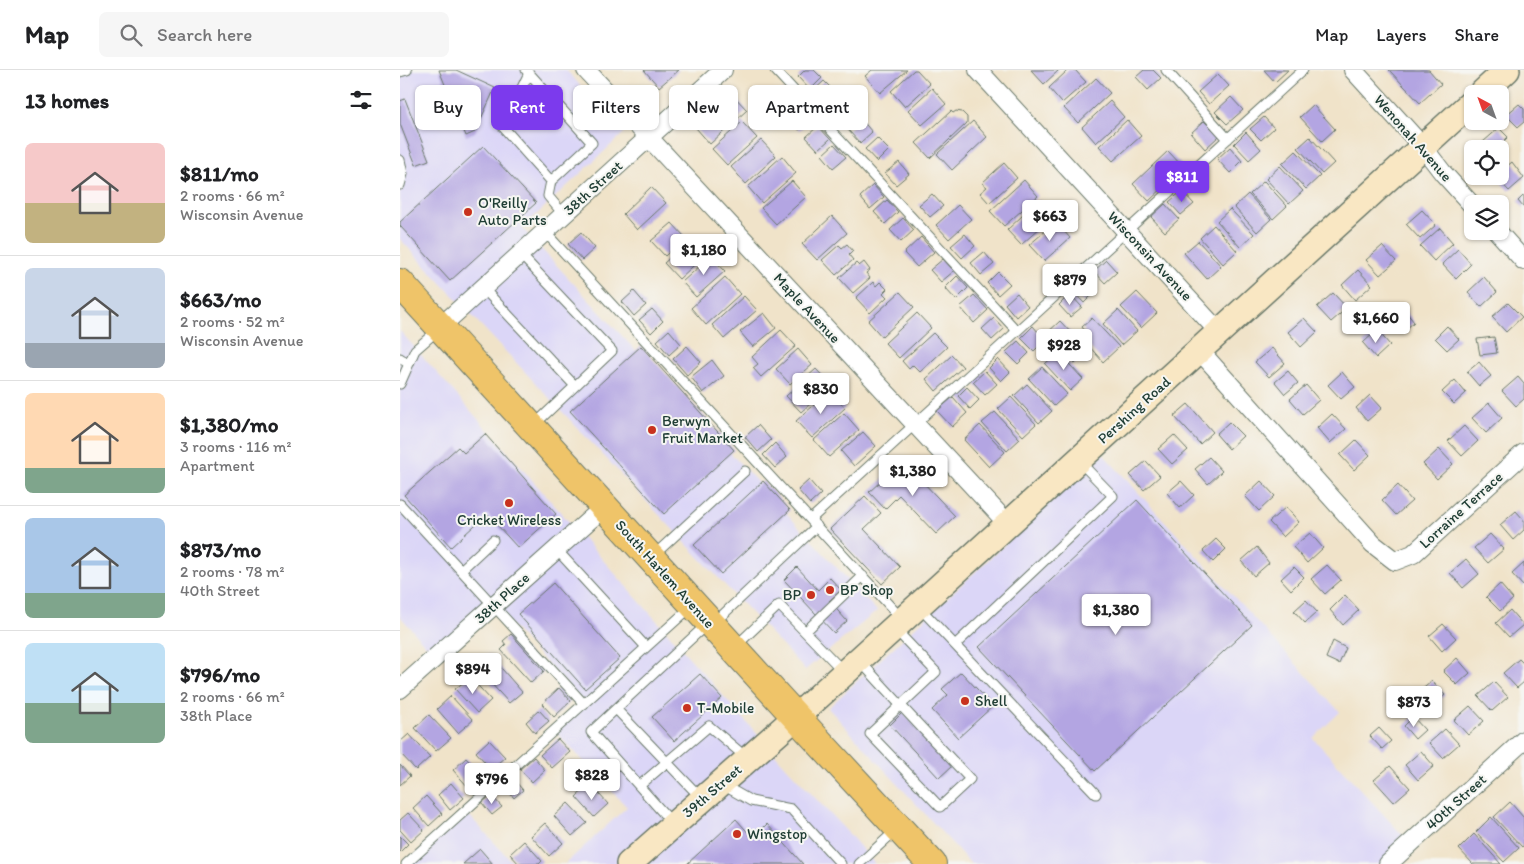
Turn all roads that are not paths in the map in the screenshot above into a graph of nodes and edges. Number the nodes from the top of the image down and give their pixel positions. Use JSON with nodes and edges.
{"nodes":[{"id":1,"x":586,"y":70,"type":"edge"},
{"id":2,"x":723,"y":70,"type":"edge"},
{"id":3,"x":775,"y":70,"type":"edge"},
{"id":4,"x":978,"y":70,"type":"edge"},
{"id":5,"x":1166,"y":70,"type":"edge"},
{"id":6,"x":1303,"y":70,"type":"edge"},
{"id":7,"x":1353,"y":70,"type":"edge"},
{"id":8,"x":1507,"y":70,"type":"edge"},
{"id":9,"x":528,"y":72,"type":"edge"},
{"id":10,"x":1491,"y":85,"type":"edge"},
{"id":11,"x":1464,"y":109,"type":"edge"},
{"id":12,"x":649,"y":138,"type":"junction"},
{"id":13,"x":1228,"y":138,"type":"junction"},
{"id":14,"x":1423,"y":147,"type":"junction"},
{"id":15,"x":400,"y":160,"type":"edge"},
{"id":16,"x":551,"y":181,"type":"junction"},
{"id":17,"x":400,"y":185,"type":"edge"},
{"id":18,"x":1464,"y":196,"type":"edge"},
{"id":19,"x":564,"y":215,"type":"junction"},
{"id":20,"x":1127,"y":231,"type":"junction"},
{"id":21,"x":545,"y":232,"type":"junction"},
{"id":22,"x":1505,"y":240,"type":"edge"},
{"id":23,"x":520,"y":254,"type":"junction"},
{"id":24,"x":1524,"y":261,"type":"edge"},
{"id":25,"x":400,"y":283,"type":"edge"},
{"id":26,"x":483,"y":288,"type":"junction"},
{"id":27,"x":440,"y":327,"type":"junction"},
{"id":28,"x":1017,"y":332,"type":"junction"},
{"id":29,"x":1219,"y":332,"type":"junction"},
{"id":30,"x":1199,"y":350,"type":"junction"},
{"id":31,"x":400,"y":358,"type":"edge"},
{"id":32,"x":409,"y":364,"type":"junction"},
{"id":33,"x":400,"y":384,"type":"edge"},
{"id":34,"x":575,"y":386,"type":"junction"},
{"id":35,"x":915,"y":424,"type":"junction"},
{"id":36,"x":532,"y":427,"type":"junction"},
{"id":37,"x":1524,"y":453,"type":"edge"},
{"id":38,"x":1079,"y":460,"type":"junction"},
{"id":39,"x":745,"y":471,"type":"dead end"},
{"id":40,"x":400,"y":504,"type":"edge"},
{"id":41,"x":604,"y":507,"type":"junction"},
{"id":42,"x":814,"y":523,"type":"junction"},
{"id":43,"x":1008,"y":524,"type":"junction"},
{"id":44,"x":493,"y":540,"type":"dead end"},
{"id":45,"x":556,"y":549,"type":"junction"},
{"id":46,"x":651,"y":558,"type":"junction"},
{"id":47,"x":460,"y":570,"type":"junction"},
{"id":48,"x":864,"y":576,"type":"junction"},
{"id":49,"x":494,"y":605,"type":"junction"},
{"id":50,"x":705,"y":617,"type":"junction"},
{"id":51,"x":905,"y":618,"type":"junction"},
{"id":52,"x":805,"y":632,"type":"junction"},
{"id":53,"x":955,"y":645,"type":"junction"},
{"id":54,"x":646,"y":647,"type":"junction"},
{"id":55,"x":733,"y":649,"type":"junction"},
{"id":56,"x":852,"y":666,"type":"junction"},
{"id":57,"x":400,"y":689,"type":"edge"},
{"id":58,"x":584,"y":704,"type":"junction"},
{"id":59,"x":901,"y":705,"type":"junction"},
{"id":60,"x":616,"y":709,"type":"junction"},
{"id":61,"x":796,"y":717,"type":"junction"},
{"id":62,"x":1524,"y":740,"type":"edge"},
{"id":63,"x":748,"y":759,"type":"junction"},
{"id":64,"x":667,"y":762,"type":"junction"},
{"id":65,"x":639,"y":786,"type":"junction"},
{"id":66,"x":711,"y":792,"type":"junction"},
{"id":67,"x":1096,"y":794,"type":"dead end"},
{"id":68,"x":674,"y":825,"type":"junction"},
{"id":69,"x":898,"y":828,"type":"junction"},
{"id":70,"x":406,"y":864,"type":"edge"},
{"id":71,"x":629,"y":864,"type":"edge"},
{"id":72,"x":841,"y":864,"type":"edge"},
{"id":73,"x":859,"y":864,"type":"edge"},
{"id":74,"x":932,"y":864,"type":"edge"},
{"id":75,"x":1388,"y":864,"type":"edge"}],
"edges":[{"from":1,"to":12,"type":"street","name":"Maple Avenue"},
{"from":2,"to":12,"type":"street","name":"38th Street"},
{"from":3,"to":28,"type":"lane"},
{"from":4,"to":20,"type":"street","name":"Wisconsin Avenue"},
{"from":5,"to":13,"type":"lane"},
{"from":6,"to":13,"type":"lane"},
{"from":7,"to":14,"type":"street","name":"Wenonah Avenue"},
{"from":8,"to":10,"type":"main road"},
{"from":9,"to":16,"type":"lane"},
{"from":9,"to":16,"type":"lane"},
{"from":11,"to":14,"type":"main road","name":"Pershing Road"},
{"from":12,"to":19,"type":"street","name":"38th Street"},
{"from":12,"to":35,"type":"street","name":"Maple Avenue"},
{"from":13,"to":20,"type":"lane"},
{"from":14,"to":18,"type":"street","name":"Wenonah Avenue"},
{"from":14,"to":29,"type":"main road","name":"Pershing Road"},
{"from":15,"to":17,"type":"lane"},
{"from":16,"to":19,"type":"lane"},
{"from":19,"to":21,"type":"street","name":"38th Street"},
{"from":20,"to":28,"type":"lane"},
{"from":20,"to":29,"type":"street","name":"Wisconsin Avenue"},
{"from":21,"to":23,"type":"street","name":"38th Street"},
{"from":21,"to":42,"type":"lane"},
{"from":22,"to":24,"type":"street"},
{"from":23,"to":26,"type":"street","name":"38th Street"},
{"from":23,"to":34,"type":"lane"},
{"from":25,"to":27,"type":"main road","name":"South Harlem Avenue"},
{"from":26,"to":27,"type":"street","name":"38th Street"},
{"from":26,"to":34,"type":"lane"},
{"from":27,"to":32,"type":"lane"},
{"from":27,"to":36,"type":"main road","name":"South Harlem Avenue"},
{"from":28,"to":35,"type":"lane"},
{"from":29,"to":30,"type":"main road","name":"Pershing Road"},
{"from":30,"to":37,"type":"street","name":"Lorraine Terrace"},
{"from":30,"to":38,"type":"main road","name":"Pershing Road"},
{"from":31,"to":32,"type":"lane"},
{"from":32,"to":33,"type":"lane"},
{"from":34,"to":36,"type":"lane"},
{"from":35,"to":42,"type":"lane"},
{"from":35,"to":43,"type":"street","name":"Maple Avenue"},
{"from":36,"to":41,"type":"main road","name":"South Harlem Avenue"},
{"from":38,"to":43,"type":"main road","name":"Pershing Road"},
{"from":38,"to":53,"type":"lane"},
{"from":39,"to":46,"type":"lane"},
{"from":40,"to":47,"type":"lane"},
{"from":41,"to":45,"type":"street","name":"38th Place"},
{"from":41,"to":46,"type":"main road","name":"South Harlem Avenue"},
{"from":42,"to":48,"type":"lane"},
{"from":42,"to":50,"type":"lane"},
{"from":43,"to":51,"type":"main road","name":"Pershing Road"},
{"from":44,"to":47,"type":"lane"},
{"from":45,"to":49,"type":"street","name":"38th Place"},
{"from":45,"to":54,"type":"lane"},
{"from":46,"to":50,"type":"main road","name":"South Harlem Avenue"},
{"from":47,"to":49,"type":"lane"},
{"from":48,"to":51,"type":"lane"},
{"from":48,"to":52,"type":"lane"},
{"from":49,"to":57,"type":"street","name":"38th Place"},
{"from":49,"to":58,"type":"lane"},
{"from":50,"to":54,"type":"lane"},
{"from":50,"to":55,"type":"main road","name":"South Harlem Avenue"},
{"from":50,"to":60,"type":"lane"},
{"from":51,"to":53,"type":"lane"},
{"from":51,"to":56,"type":"main road","name":"Pershing Road"},
{"from":51,"to":59,"type":"lane"},
{"from":52,"to":55,"type":"lane"},
{"from":52,"to":56,"type":"lane"},
{"from":53,"to":67,"type":"lane"},
{"from":54,"to":58,"type":"lane"},
{"from":55,"to":61,"type":"main road","name":"South Harlem Avenue"},
{"from":56,"to":59,"type":"lane"},
{"from":56,"to":61,"type":"main road","name":"Pershing Road"},
{"from":58,"to":70,"type":"lane"},
{"from":59,"to":59,"type":"lane"},
{"from":60,"to":64,"type":"lane"},
{"from":60,"to":65,"type":"lane"},
{"from":61,"to":63,"type":"main road","name":"39th Street"},
{"from":61,"to":69,"type":"main road","name":"South Harlem Avenue"},
{"from":62,"to":75,"type":"street","name":"40th Street"},
{"from":63,"to":64,"type":"lane"},
{"from":63,"to":66,"type":"main road","name":"39th Street"},
{"from":64,"to":65,"type":"lane"},
{"from":64,"to":66,"type":"lane"},
{"from":65,"to":68,"type":"lane"},
{"from":66,"to":68,"type":"main road","name":"39th Street"},
{"from":66,"to":72,"type":"lane"},
{"from":68,"to":71,"type":"main road","name":"39th Street"},
{"from":69,"to":73,"type":"lane"},
{"from":69,"to":74,"type":"main road","name":"South Harlem Avenue"}]}
